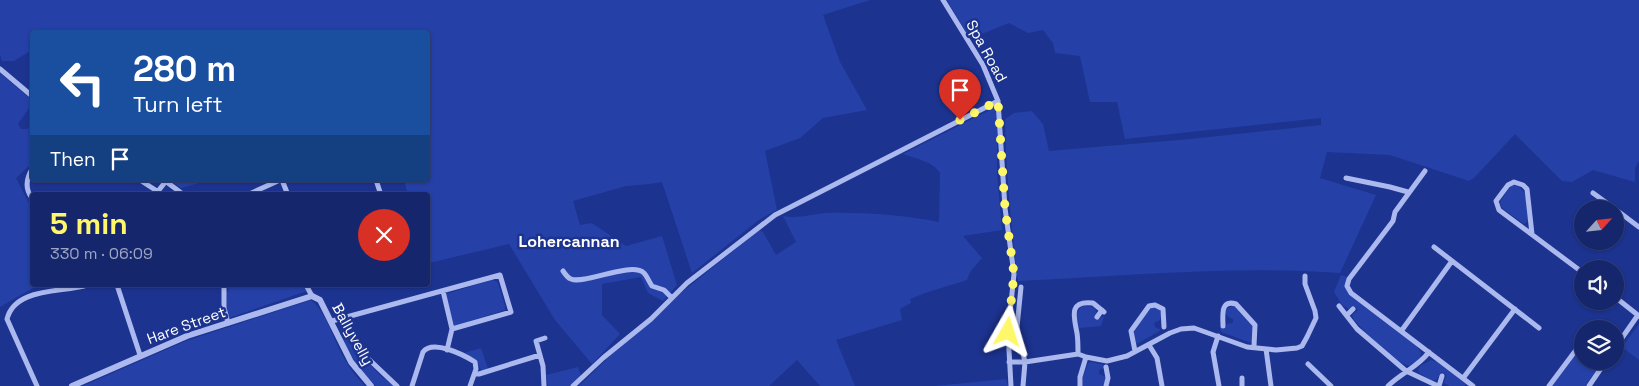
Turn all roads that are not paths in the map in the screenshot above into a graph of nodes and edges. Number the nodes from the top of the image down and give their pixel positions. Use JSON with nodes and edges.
{"nodes":[{"id":1,"x":943,"y":0,"type":"edge"},
{"id":2,"x":0,"y":69,"type":"edge"},
{"id":3,"x":30,"y":94,"type":"edge"},
{"id":4,"x":998,"y":101,"type":"junction"},
{"id":5,"x":1425,"y":171,"type":"dead end"},
{"id":6,"x":30,"y":173,"type":"edge"},
{"id":7,"x":1346,"y":178,"type":"dead end"},
{"id":8,"x":143,"y":182,"type":"edge"},
{"id":9,"x":166,"y":182,"type":"edge"},
{"id":10,"x":276,"y":182,"type":"edge"},
{"id":11,"x":155,"y":192,"type":"edge"},
{"id":12,"x":180,"y":192,"type":"edge"},
{"id":13,"x":254,"y":192,"type":"edge"},
{"id":14,"x":1408,"y":192,"type":"junction"},
{"id":15,"x":1593,"y":192,"type":"dead end"},
{"id":16,"x":30,"y":195,"type":"edge"},
{"id":17,"x":1603,"y":200,"type":"edge"},
{"id":18,"x":1624,"y":216,"type":"edge"},
{"id":19,"x":1639,"y":227,"type":"edge"},
{"id":20,"x":1532,"y":234,"type":"junction"},
{"id":21,"x":1434,"y":246,"type":"dead end"},
{"id":22,"x":1452,"y":261,"type":"junction"},
{"id":23,"x":1574,"y":266,"type":"edge"},
{"id":24,"x":563,"y":271,"type":"dead end"},
{"id":25,"x":1305,"y":276,"type":"dead end"},
{"id":26,"x":82,"y":287,"type":"edge"},
{"id":27,"x":118,"y":287,"type":"edge"},
{"id":28,"x":224,"y":287,"type":"edge"},
{"id":29,"x":307,"y":287,"type":"edge"},
{"id":30,"x":1021,"y":287,"type":"dead end"},
{"id":31,"x":442,"y":291,"type":"junction"},
{"id":32,"x":312,"y":296,"type":"junction"},
{"id":33,"x":671,"y":297,"type":"junction"},
{"id":34,"x":1624,"y":304,"type":"edge"},
{"id":35,"x":1339,"y":306,"type":"dead end"},
{"id":36,"x":1353,"y":309,"type":"dead end"},
{"id":37,"x":1515,"y":309,"type":"junction"},
{"id":38,"x":1346,"y":315,"type":"junction"},
{"id":39,"x":1639,"y":315,"type":"edge"},
{"id":40,"x":347,"y":317,"type":"junction"},
{"id":41,"x":1097,"y":317,"type":"dead end"},
{"id":42,"x":332,"y":321,"type":"junction"},
{"id":43,"x":1230,"y":322,"type":"dead end"},
{"id":44,"x":228,"y":323,"type":"junction"},
{"id":45,"x":1164,"y":327,"type":"dead end"},
{"id":46,"x":1539,"y":328,"type":"dead end"},
{"id":47,"x":452,"y":329,"type":"junction"},
{"id":48,"x":1402,"y":330,"type":"junction"},
{"id":49,"x":1218,"y":336,"type":"junction"},
{"id":50,"x":1624,"y":336,"type":"edge"},
{"id":51,"x":545,"y":338,"type":"dead end"},
{"id":52,"x":1149,"y":345,"type":"junction"},
{"id":53,"x":1254,"y":346,"type":"junction"},
{"id":54,"x":1266,"y":349,"type":"junction"},
{"id":55,"x":447,"y":350,"type":"junction"},
{"id":56,"x":1135,"y":351,"type":"junction"},
{"id":57,"x":1429,"y":352,"type":"junction"},
{"id":58,"x":1574,"y":353,"type":"edge"},
{"id":59,"x":1078,"y":354,"type":"junction"},
{"id":60,"x":140,"y":355,"type":"junction"},
{"id":61,"x":540,"y":355,"type":"junction"},
{"id":62,"x":1086,"y":357,"type":"junction"},
{"id":63,"x":1009,"y":362,"type":"junction"},
{"id":64,"x":1026,"y":362,"type":"junction"},
{"id":65,"x":1308,"y":364,"type":"dead end"},
{"id":66,"x":1105,"y":370,"type":"dead end"},
{"id":67,"x":1600,"y":370,"type":"edge"},
{"id":68,"x":1406,"y":371,"type":"junction"},
{"id":69,"x":475,"y":374,"type":"junction"},
{"id":70,"x":1442,"y":376,"type":"dead end"},
{"id":71,"x":1242,"y":378,"type":"dead end"},
{"id":72,"x":1464,"y":378,"type":"junction"},
{"id":73,"x":37,"y":386,"type":"edge"},
{"id":74,"x":72,"y":386,"type":"edge"},
{"id":75,"x":372,"y":386,"type":"edge"},
{"id":76,"x":397,"y":386,"type":"edge"},
{"id":77,"x":412,"y":386,"type":"edge"},
{"id":78,"x":470,"y":386,"type":"edge"},
{"id":79,"x":544,"y":386,"type":"edge"},
{"id":80,"x":574,"y":386,"type":"edge"},
{"id":81,"x":1011,"y":386,"type":"edge"},
{"id":82,"x":1023,"y":386,"type":"edge"},
{"id":83,"x":1080,"y":386,"type":"edge"},
{"id":84,"x":1106,"y":386,"type":"edge"},
{"id":85,"x":1162,"y":386,"type":"edge"},
{"id":86,"x":1219,"y":386,"type":"edge"},
{"id":87,"x":1242,"y":386,"type":"edge"},
{"id":88,"x":1272,"y":386,"type":"edge"},
{"id":89,"x":1329,"y":386,"type":"edge"},
{"id":90,"x":1388,"y":386,"type":"edge"},
{"id":91,"x":1438,"y":386,"type":"edge"},
{"id":92,"x":1473,"y":386,"type":"edge"},
{"id":93,"x":1549,"y":386,"type":"edge"},
{"id":94,"x":1588,"y":386,"type":"edge"}],
"edges":[{"from":1,"to":4,"type":"street","name":"Spa Road"},
{"from":2,"to":3,"type":"street"},
{"from":4,"to":33,"type":"street"},
{"from":4,"to":63,"type":"street","name":"Spa Road"},
{"from":5,"to":14,"type":"street"},
{"from":6,"to":16,"type":"street"},
{"from":7,"to":14,"type":"street"},
{"from":8,"to":11,"type":"street"},
{"from":9,"to":12,"type":"street"},
{"from":10,"to":13,"type":"street"},
{"from":14,"to":48,"type":"street"},
{"from":15,"to":17,"type":"street"},
{"from":18,"to":19,"type":"street"},
{"from":20,"to":20,"type":"street"},
{"from":20,"to":23,"type":"street"},
{"from":21,"to":22,"type":"street"},
{"from":22,"to":37,"type":"street"},
{"from":22,"to":48,"type":"street"},
{"from":24,"to":33,"type":"street"},
{"from":25,"to":54,"type":"street"},
{"from":26,"to":73,"type":"street"},
{"from":27,"to":60,"type":"street"},
{"from":28,"to":44,"type":"street"},
{"from":29,"to":32,"type":"street"},
{"from":30,"to":64,"type":"street"},
{"from":31,"to":40,"type":"street"},
{"from":31,"to":47,"type":"street"},
{"from":31,"to":47,"type":"street"},
{"from":32,"to":42,"type":"street","name":"Ballyvelly"},
{"from":32,"to":44,"type":"street","name":"Hare Street"},
{"from":33,"to":80,"type":"street"},
{"from":34,"to":39,"type":"street"},
{"from":35,"to":38,"type":"street"},
{"from":36,"to":38,"type":"street"},
{"from":37,"to":46,"type":"street"},
{"from":37,"to":72,"type":"street"},
{"from":38,"to":68,"type":"street"},
{"from":39,"to":50,"type":"street"},
{"from":40,"to":42,"type":"street"},
{"from":40,"to":76,"type":"street"},
{"from":41,"to":59,"type":"street"},
{"from":42,"to":75,"type":"street","name":"Ballyvelly"},
{"from":43,"to":53,"type":"street"},
{"from":44,"to":60,"type":"street","name":"Hare Street"},
{"from":45,"to":56,"type":"street"},
{"from":47,"to":55,"type":"street"},
{"from":48,"to":57,"type":"street"},
{"from":49,"to":52,"type":"street"},
{"from":49,"to":53,"type":"street"},
{"from":49,"to":86,"type":"street"},
{"from":51,"to":61,"type":"street"},
{"from":52,"to":56,"type":"street"},
{"from":52,"to":85,"type":"street"},
{"from":53,"to":54,"type":"street"},
{"from":54,"to":88,"type":"street"},
{"from":55,"to":69,"type":"street"},
{"from":55,"to":77,"type":"street"},
{"from":56,"to":62,"type":"street"},
{"from":57,"to":68,"type":"street"},
{"from":57,"to":72,"type":"street"},
{"from":58,"to":93,"type":"street"},
{"from":59,"to":62,"type":"street"},
{"from":59,"to":64,"type":"street"},
{"from":60,"to":74,"type":"street","name":"Hare Street"},
{"from":61,"to":69,"type":"street"},
{"from":61,"to":79,"type":"street"},
{"from":62,"to":83,"type":"street"},
{"from":63,"to":64,"type":"street"},
{"from":63,"to":81,"type":"street","name":"Spa Road"},
{"from":64,"to":82,"type":"street"},
{"from":65,"to":89,"type":"street"},
{"from":66,"to":84,"type":"street"},
{"from":67,"to":94,"type":"street"},
{"from":68,"to":90,"type":"street"},
{"from":68,"to":91,"type":"street"},
{"from":69,"to":78,"type":"street"},
{"from":70,"to":91,"type":"street"},
{"from":71,"to":87,"type":"street"},
{"from":72,"to":92,"type":"street"}]}
